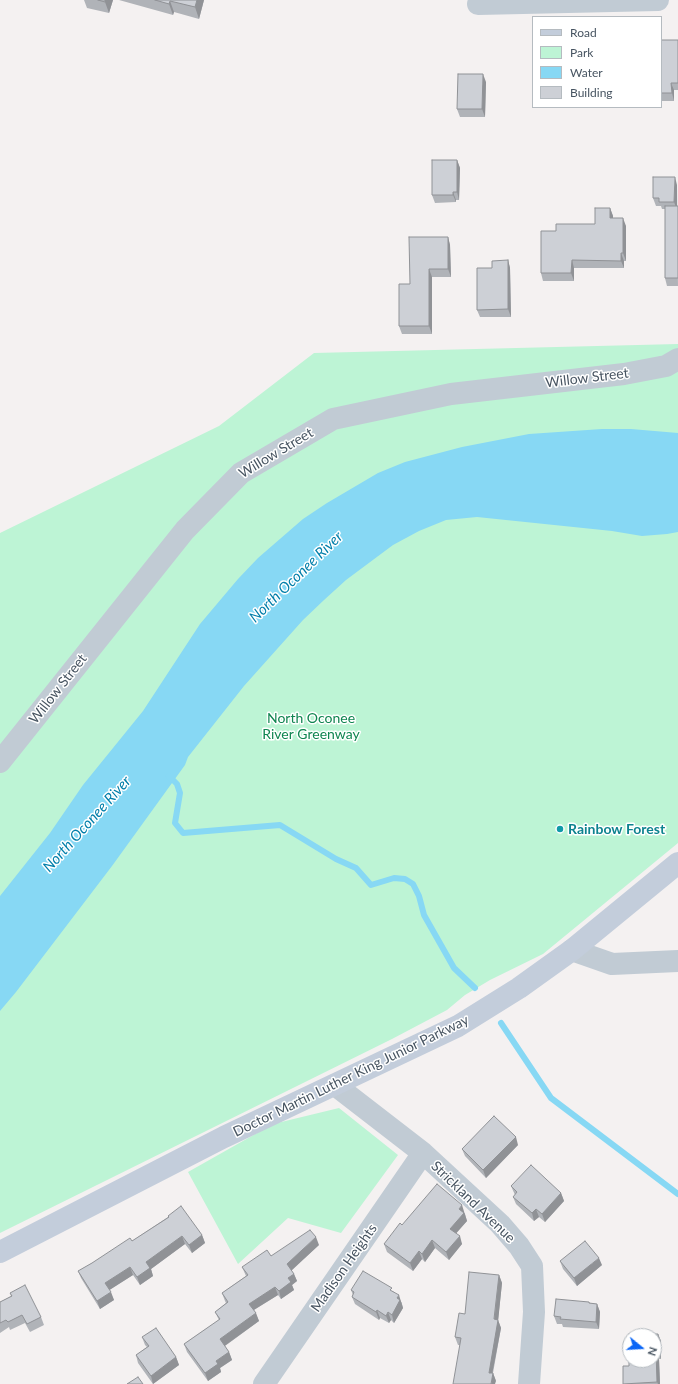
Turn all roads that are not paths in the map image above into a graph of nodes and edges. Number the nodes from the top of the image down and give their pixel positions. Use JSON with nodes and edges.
{"nodes":[{"id":1,"x":658,"y":0,"type":"edge"},
{"id":2,"x":478,"y":4,"type":"dead end"},
{"id":3,"x":678,"y":359,"type":"edge"},
{"id":4,"x":0,"y":762,"type":"edge"},
{"id":5,"x":678,"y":863,"type":"edge"},
{"id":6,"x":572,"y":950,"type":"junction"},
{"id":7,"x":678,"y":961,"type":"edge"},
{"id":8,"x":335,"y":1084,"type":"junction"},
{"id":9,"x":423,"y":1153,"type":"junction"},
{"id":10,"x":0,"y":1252,"type":"edge"},
{"id":11,"x":264,"y":1384,"type":"edge"},
{"id":12,"x":529,"y":1384,"type":"edge"}],
"edges":[{"from":1,"to":2,"type":"street"},
{"from":3,"to":4,"type":"street","name":"Willow Street"},
{"from":5,"to":6,"type":"main road","name":"Doctor Martin Luther King Junior Parkway"},
{"from":6,"to":7,"type":"street"},
{"from":6,"to":8,"type":"main road","name":"Doctor Martin Luther King Junior Parkway"},
{"from":8,"to":9,"type":"street","name":"Strickland Avenue"},
{"from":8,"to":10,"type":"main road","name":"Doctor Martin Luther King Junior Parkway"},
{"from":9,"to":11,"type":"street","name":"Madison Heights"},
{"from":9,"to":12,"type":"street","name":"Strickland Avenue"}]}
